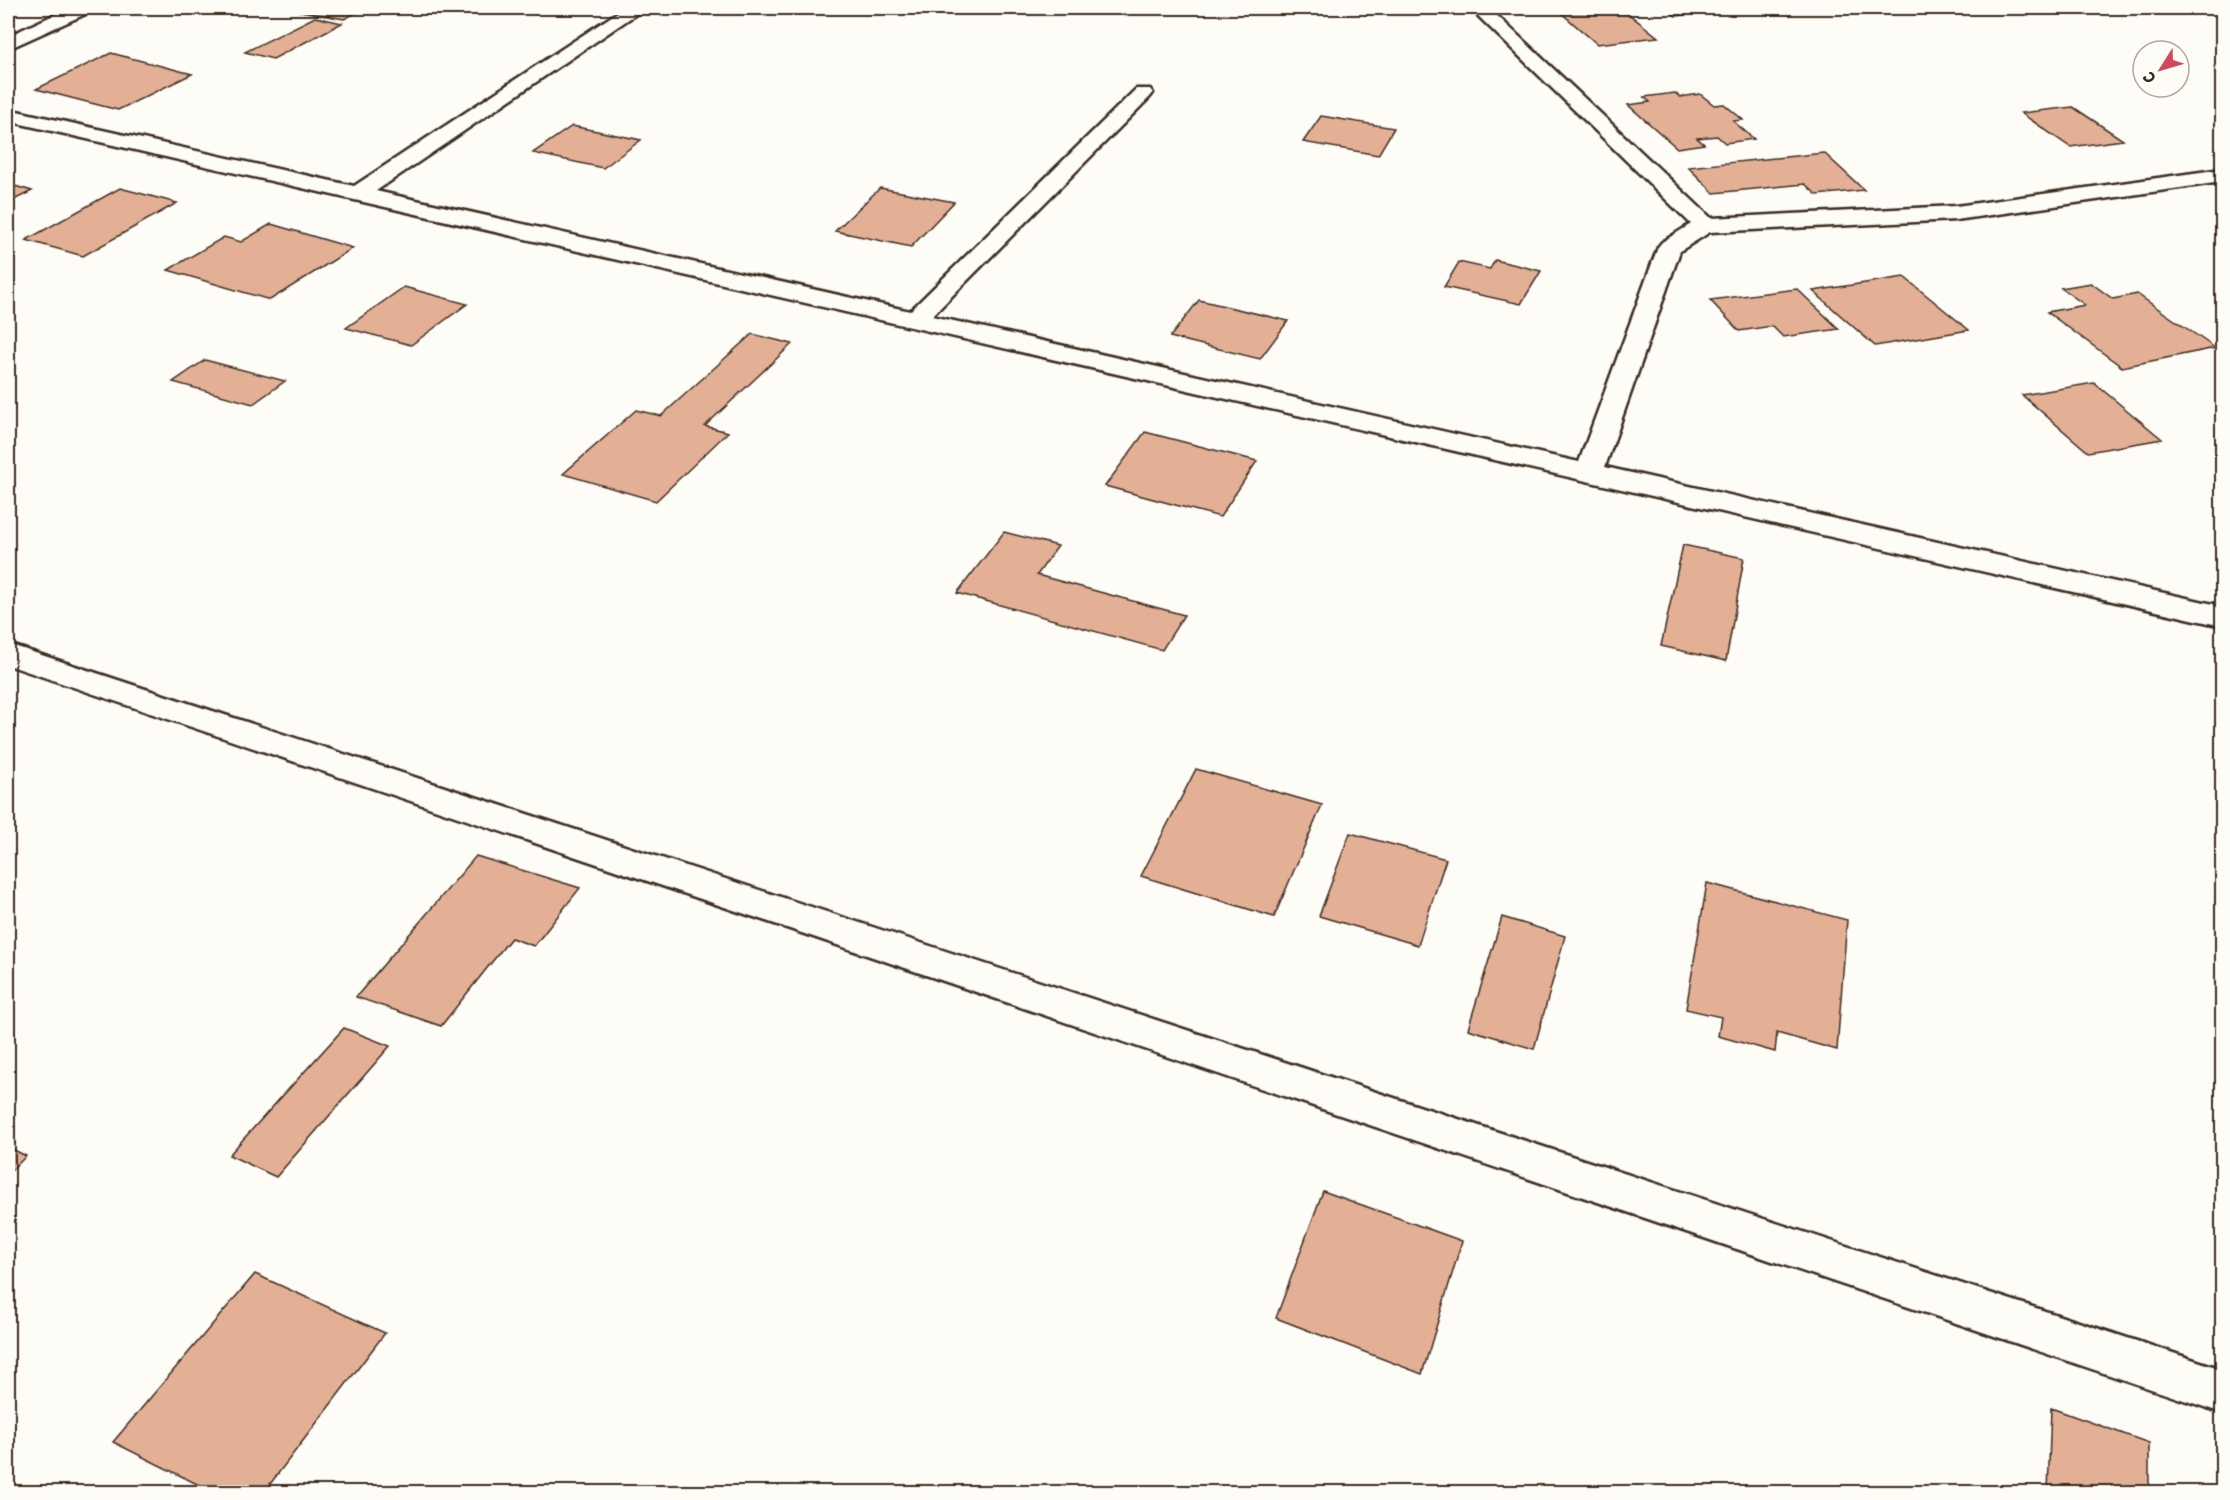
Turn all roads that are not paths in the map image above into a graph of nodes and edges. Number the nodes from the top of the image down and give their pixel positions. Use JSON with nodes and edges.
{"nodes":[{"id":1,"x":83,"y":8,"type":"edge"},
{"id":2,"x":636,"y":8,"type":"edge"},
{"id":3,"x":1479,"y":8,"type":"edge"},
{"id":4,"x":8,"y":43,"type":"edge"},
{"id":5,"x":1143,"y":93,"type":"dead end"},
{"id":6,"x":8,"y":115,"type":"edge"},
{"id":7,"x":2223,"y":175,"type":"edge"},
{"id":8,"x":357,"y":194,"type":"junction"},
{"id":9,"x":1705,"y":225,"type":"junction"},
{"id":10,"x":915,"y":320,"type":"junction"},
{"id":11,"x":1589,"y":473,"type":"junction"},
{"id":12,"x":2223,"y":616,"type":"edge"},
{"id":13,"x":8,"y":654,"type":"edge"},
{"id":14,"x":2223,"y":1391,"type":"edge"}],
"edges":[{"from":1,"to":4,"type":"street"},
{"from":2,"to":8,"type":"street"},
{"from":3,"to":9,"type":"street"},
{"from":5,"to":10,"type":"street"},
{"from":6,"to":8,"type":"street"},
{"from":7,"to":9,"type":"street"},
{"from":8,"to":10,"type":"street"},
{"from":9,"to":11,"type":"street"},
{"from":10,"to":11,"type":"street"},
{"from":11,"to":12,"type":"street"},
{"from":13,"to":14,"type":"street"}]}
